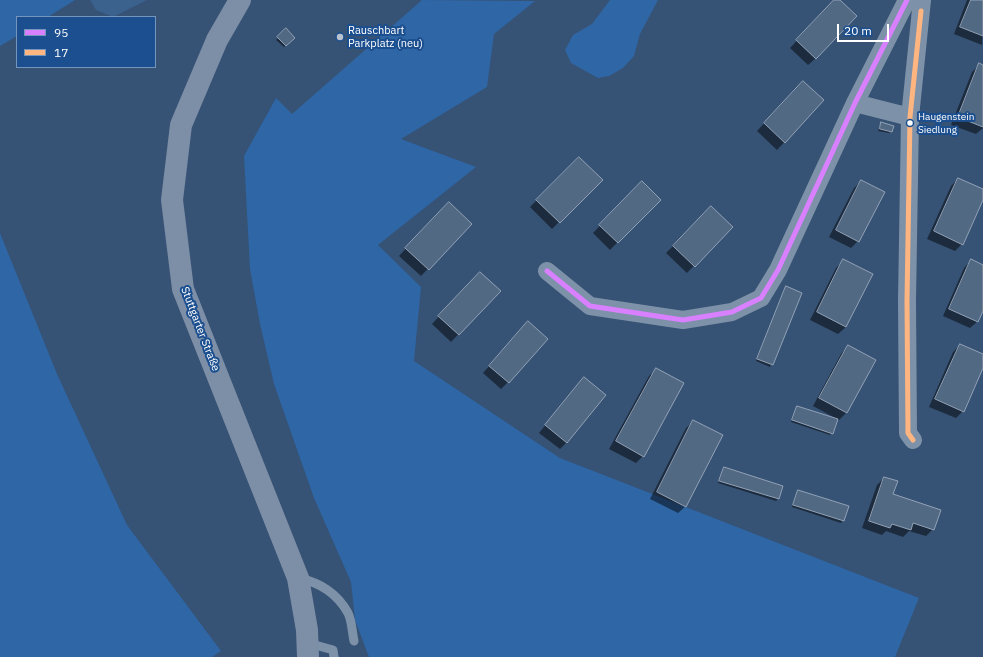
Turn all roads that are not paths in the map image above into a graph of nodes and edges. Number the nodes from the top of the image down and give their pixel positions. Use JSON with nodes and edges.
{"nodes":[{"id":1,"x":240,"y":0,"type":"edge"},
{"id":2,"x":907,"y":0,"type":"edge"},
{"id":3,"x":922,"y":0,"type":"edge"},
{"id":4,"x":855,"y":103,"type":"junction"},
{"id":5,"x":910,"y":116,"type":"junction"},
{"id":6,"x":547,"y":272,"type":"dead end"},
{"id":7,"x":914,"y":440,"type":"dead end"},
{"id":8,"x":298,"y":578,"type":"junction"},
{"id":9,"x":354,"y":641,"type":"dead end"},
{"id":10,"x":307,"y":650,"type":"edge"},
{"id":11,"x":334,"y":657,"type":"edge"}],
"edges":[{"from":1,"to":8,"type":"main road","name":"Stuttgarter Straße"},
{"from":2,"to":4,"type":"street"},
{"from":3,"to":5,"type":"street"},
{"from":4,"to":5,"type":"street"},
{"from":4,"to":6,"type":"street"},
{"from":5,"to":7,"type":"street"},
{"from":8,"to":9,"type":"lane"},
{"from":8,"to":10,"type":"main road","name":"Stuttgarter Straße"},
{"from":10,"to":11,"type":"lane"}]}
